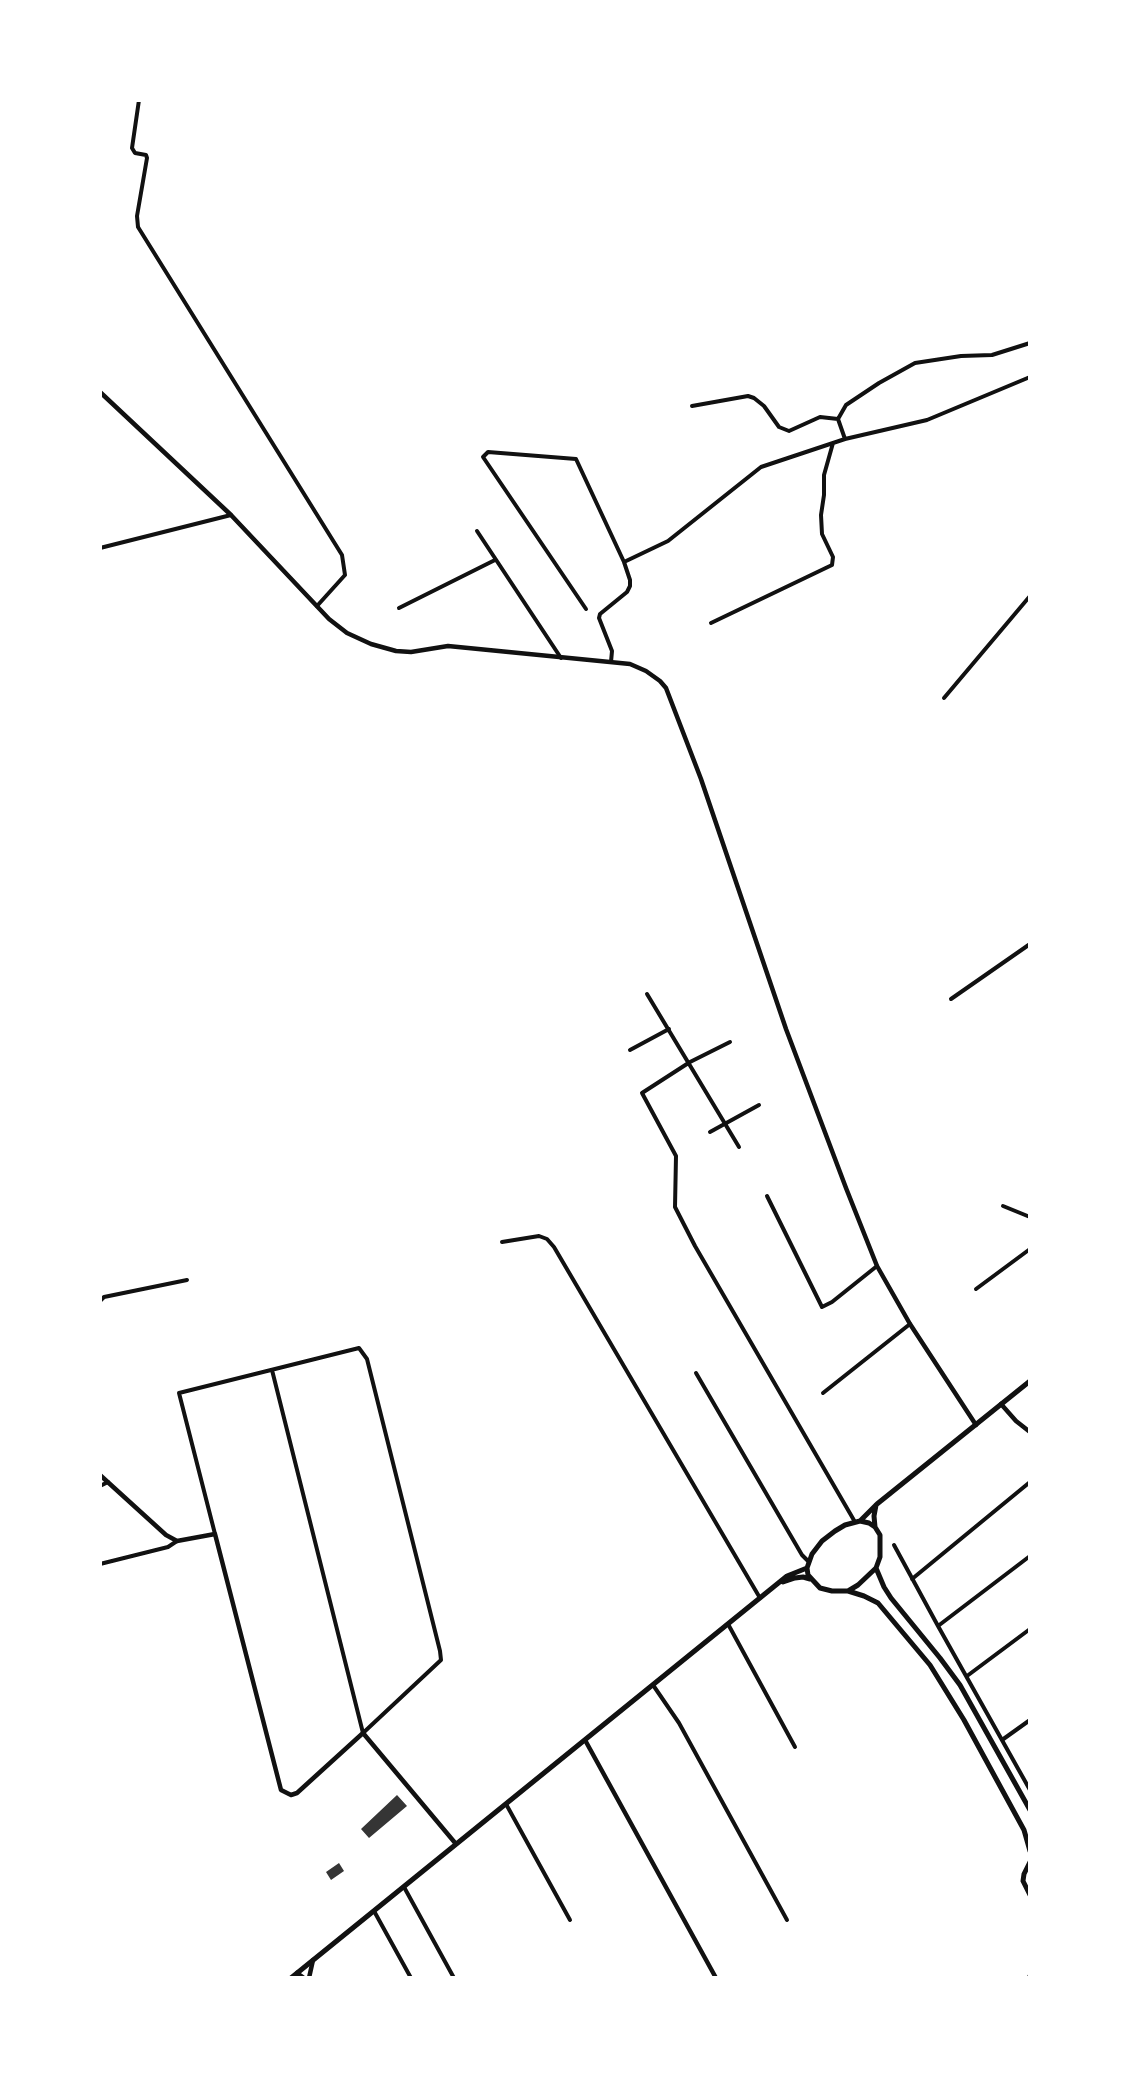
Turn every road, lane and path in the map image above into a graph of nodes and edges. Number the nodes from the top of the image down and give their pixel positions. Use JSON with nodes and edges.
{"nodes":[{"id":1,"x":139,"y":100,"type":"edge"},
{"id":2,"x":1029,"y":343,"type":"edge"},
{"id":3,"x":1029,"y":377,"type":"edge"},
{"id":4,"x":100,"y":392,"type":"edge"},
{"id":5,"x":692,"y":406,"type":"dead end"},
{"id":6,"x":838,"y":419,"type":"junction"},
{"id":7,"x":845,"y":439,"type":"junction"},
{"id":8,"x":833,"y":443,"type":"junction"},
{"id":9,"x":231,"y":515,"type":"junction"},
{"id":10,"x":477,"y":531,"type":"dead end"},
{"id":11,"x":100,"y":548,"type":"edge"},
{"id":12,"x":495,"y":560,"type":"junction"},
{"id":13,"x":624,"y":562,"type":"junction"},
{"id":14,"x":1029,"y":596,"type":"edge"},
{"id":15,"x":317,"y":606,"type":"junction"},
{"id":16,"x":399,"y":608,"type":"dead end"},
{"id":17,"x":586,"y":609,"type":"dead end"},
{"id":18,"x":711,"y":623,"type":"dead end"},
{"id":19,"x":561,"y":658,"type":"junction"},
{"id":20,"x":611,"y":662,"type":"junction"},
{"id":21,"x":944,"y":698,"type":"dead end"},
{"id":22,"x":1029,"y":944,"type":"edge"},
{"id":23,"x":647,"y":994,"type":"dead end"},
{"id":24,"x":951,"y":999,"type":"dead end"},
{"id":25,"x":669,"y":1029,"type":"junction"},
{"id":26,"x":730,"y":1042,"type":"dead end"},
{"id":27,"x":630,"y":1050,"type":"dead end"},
{"id":28,"x":690,"y":1062,"type":"junction"},
{"id":29,"x":759,"y":1105,"type":"dead end"},
{"id":30,"x":726,"y":1123,"type":"junction"},
{"id":31,"x":710,"y":1132,"type":"dead end"},
{"id":32,"x":739,"y":1147,"type":"dead end"},
{"id":33,"x":767,"y":1196,"type":"dead end"},
{"id":34,"x":1003,"y":1206,"type":"dead end"},
{"id":35,"x":1029,"y":1217,"type":"edge"},
{"id":36,"x":501,"y":1242,"type":"dead end"},
{"id":37,"x":1029,"y":1249,"type":"edge"},
{"id":38,"x":878,"y":1266,"type":"junction"},
{"id":39,"x":187,"y":1280,"type":"dead end"},
{"id":40,"x":976,"y":1289,"type":"dead end"},
{"id":41,"x":100,"y":1301,"type":"edge"},
{"id":42,"x":910,"y":1324,"type":"junction"},
{"id":43,"x":272,"y":1370,"type":"junction"},
{"id":44,"x":696,"y":1373,"type":"dead end"},
{"id":45,"x":1029,"y":1382,"type":"edge"},
{"id":46,"x":823,"y":1394,"type":"dead end"},
{"id":47,"x":1001,"y":1404,"type":"junction"},
{"id":48,"x":976,"y":1425,"type":"junction"},
{"id":49,"x":1029,"y":1432,"type":"edge"},
{"id":50,"x":100,"y":1475,"type":"edge"},
{"id":51,"x":108,"y":1482,"type":"junction"},
{"id":52,"x":1029,"y":1482,"type":"edge"},
{"id":53,"x":100,"y":1486,"type":"edge"},
{"id":54,"x":877,"y":1504,"type":"junction"},
{"id":55,"x":858,"y":1522,"type":"junction"},
{"id":56,"x":875,"y":1527,"type":"junction"},
{"id":57,"x":215,"y":1534,"type":"junction"},
{"id":58,"x":177,"y":1541,"type":"junction"},
{"id":59,"x":894,"y":1545,"type":"dead end"},
{"id":60,"x":1029,"y":1556,"type":"edge"},
{"id":61,"x":100,"y":1564,"type":"edge"},
{"id":62,"x":808,"y":1564,"type":"junction"},
{"id":63,"x":876,"y":1568,"type":"junction"},
{"id":64,"x":810,"y":1579,"type":"junction"},
{"id":65,"x":912,"y":1579,"type":"junction"},
{"id":66,"x":776,"y":1585,"type":"junction"},
{"id":67,"x":848,"y":1591,"type":"junction"},
{"id":68,"x":760,"y":1598,"type":"junction"},
{"id":69,"x":728,"y":1623,"type":"junction"},
{"id":70,"x":938,"y":1626,"type":"junction"},
{"id":71,"x":1029,"y":1629,"type":"edge"},
{"id":72,"x":967,"y":1676,"type":"junction"},
{"id":73,"x":653,"y":1684,"type":"junction"},
{"id":74,"x":1029,"y":1720,"type":"edge"},
{"id":75,"x":363,"y":1733,"type":"junction"},
{"id":76,"x":585,"y":1740,"type":"junction"},
{"id":77,"x":1002,"y":1740,"type":"junction"},
{"id":78,"x":795,"y":1747,"type":"dead end"},
{"id":79,"x":1029,"y":1790,"type":"edge"},
{"id":80,"x":506,"y":1804,"type":"junction"},
{"id":81,"x":1029,"y":1810,"type":"edge"},
{"id":82,"x":456,"y":1844,"type":"junction"},
{"id":83,"x":1029,"y":1851,"type":"edge"},
{"id":84,"x":1029,"y":1862,"type":"edge"},
{"id":85,"x":404,"y":1887,"type":"junction"},
{"id":86,"x":1029,"y":1895,"type":"edge"},
{"id":87,"x":374,"y":1911,"type":"junction"},
{"id":88,"x":570,"y":1920,"type":"dead end"},
{"id":89,"x":787,"y":1920,"type":"dead end"},
{"id":90,"x":314,"y":1959,"type":"junction"},
{"id":91,"x":297,"y":1975,"type":"edge"},
{"id":92,"x":291,"y":1977,"type":"edge"},
{"id":93,"x":307,"y":1977,"type":"edge"},
{"id":94,"x":411,"y":1977,"type":"edge"},
{"id":95,"x":454,"y":1977,"type":"edge"},
{"id":96,"x":716,"y":1977,"type":"edge"}],
"edges":[{"from":1,"to":15,"type":"street"},
{"from":2,"to":6,"type":"street"},
{"from":3,"to":7,"type":"street"},
{"from":4,"to":9,"type":"street"},
{"from":5,"to":6,"type":"street"},
{"from":6,"to":7,"type":"street"},
{"from":7,"to":8,"type":"street"},
{"from":8,"to":13,"type":"street"},
{"from":8,"to":18,"type":"street"},
{"from":9,"to":11,"type":"street"},
{"from":9,"to":15,"type":"street"},
{"from":10,"to":12,"type":"street"},
{"from":12,"to":16,"type":"street"},
{"from":12,"to":19,"type":"street"},
{"from":13,"to":17,"type":"street"},
{"from":13,"to":20,"type":"street"},
{"from":14,"to":21,"type":"street"},
{"from":15,"to":19,"type":"street"},
{"from":19,"to":20,"type":"street"},
{"from":20,"to":38,"type":"street"},
{"from":22,"to":24,"type":"street"},
{"from":23,"to":25,"type":"street"},
{"from":25,"to":27,"type":"street"},
{"from":25,"to":28,"type":"street"},
{"from":26,"to":28,"type":"street"},
{"from":28,"to":30,"type":"street"},
{"from":28,"to":55,"type":"street"},
{"from":29,"to":30,"type":"street"},
{"from":30,"to":31,"type":"street"},
{"from":30,"to":32,"type":"street"},
{"from":33,"to":38,"type":"street"},
{"from":34,"to":35,"type":"street"},
{"from":36,"to":68,"type":"street"},
{"from":37,"to":40,"type":"street"},
{"from":38,"to":42,"type":"street"},
{"from":39,"to":41,"type":"street"},
{"from":42,"to":46,"type":"street"},
{"from":42,"to":48,"type":"street"},
{"from":43,"to":57,"type":"street"},
{"from":43,"to":75,"type":"street"},
{"from":43,"to":75,"type":"street"},
{"from":44,"to":62,"type":"street"},
{"from":45,"to":47,"type":"main road"},
{"from":47,"to":48,"type":"main road"},
{"from":47,"to":49,"type":"street"},
{"from":48,"to":54,"type":"main road"},
{"from":50,"to":51,"type":"street"},
{"from":51,"to":53,"type":"street"},
{"from":51,"to":58,"type":"street"},
{"from":52,"to":65,"type":"street"},
{"from":54,"to":55,"type":"main road"},
{"from":54,"to":56,"type":"main road"},
{"from":55,"to":56,"type":"main road"},
{"from":55,"to":62,"type":"main road"},
{"from":56,"to":63,"type":"main road"},
{"from":57,"to":58,"type":"street"},
{"from":57,"to":75,"type":"street"},
{"from":58,"to":61,"type":"street"},
{"from":59,"to":65,"type":"street"},
{"from":60,"to":70,"type":"street"},
{"from":62,"to":64,"type":"main road"},
{"from":62,"to":66,"type":"main road"},
{"from":63,"to":67,"type":"main road"},
{"from":63,"to":81,"type":"main road"},
{"from":64,"to":66,"type":"main road"},
{"from":64,"to":67,"type":"main road"},
{"from":65,"to":70,"type":"street"},
{"from":66,"to":68,"type":"main road"},
{"from":67,"to":83,"type":"main road"},
{"from":68,"to":69,"type":"main road"},
{"from":69,"to":73,"type":"main road"},
{"from":69,"to":78,"type":"street"},
{"from":70,"to":72,"type":"street"},
{"from":71,"to":72,"type":"street"},
{"from":72,"to":77,"type":"street"},
{"from":73,"to":76,"type":"main road"},
{"from":73,"to":89,"type":"street"},
{"from":74,"to":77,"type":"street"},
{"from":75,"to":82,"type":"street"},
{"from":76,"to":80,"type":"main road"},
{"from":76,"to":96,"type":"street"},
{"from":77,"to":79,"type":"street"},
{"from":80,"to":82,"type":"main road"},
{"from":80,"to":88,"type":"street"},
{"from":82,"to":85,"type":"main road"},
{"from":84,"to":86,"type":"main road"},
{"from":85,"to":87,"type":"main road"},
{"from":85,"to":95,"type":"street"},
{"from":87,"to":90,"type":"main road"},
{"from":87,"to":94,"type":"street"},
{"from":90,"to":91,"type":"main road"},
{"from":90,"to":93,"type":"street"},
{"from":91,"to":92,"type":"main road"},
{"from":91,"to":93,"type":"street"}]}
